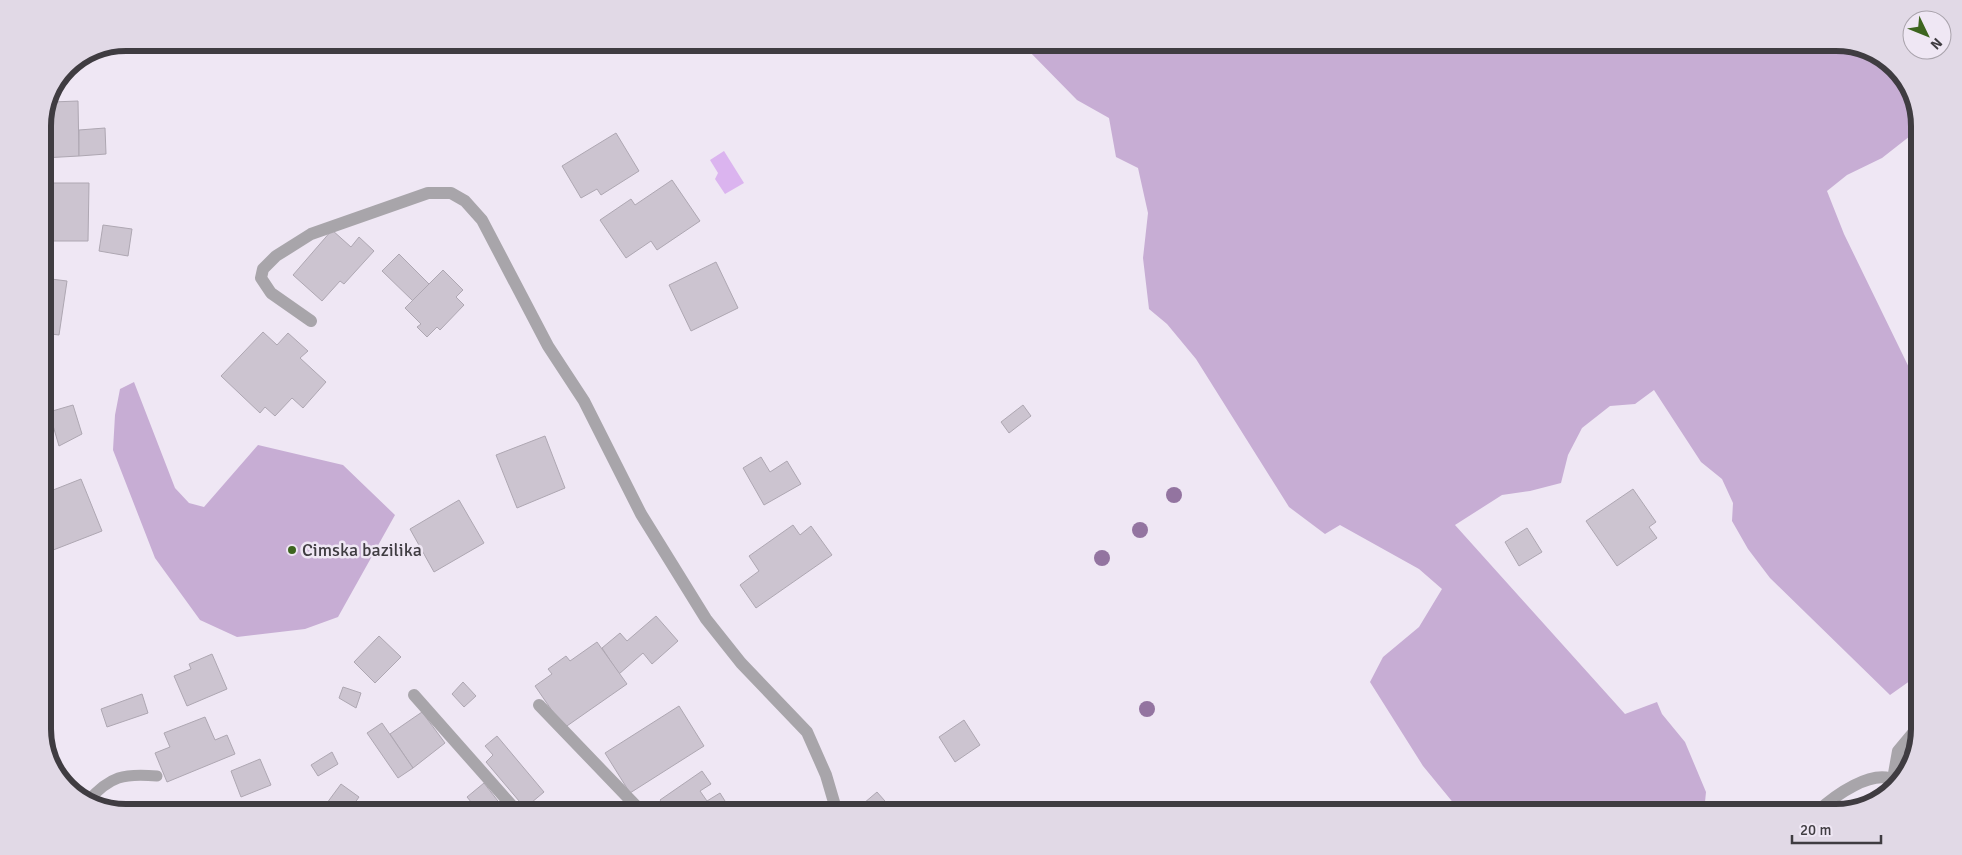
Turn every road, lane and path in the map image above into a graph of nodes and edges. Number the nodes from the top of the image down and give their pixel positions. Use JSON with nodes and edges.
{"nodes":[{"id":1,"x":311,"y":321,"type":"dead end"},
{"id":2,"x":414,"y":695,"type":"dead end"},
{"id":3,"x":539,"y":705,"type":"dead end"},
{"id":4,"x":1910,"y":738,"type":"edge"},
{"id":5,"x":1896,"y":773,"type":"edge"},
{"id":6,"x":157,"y":776,"type":"dead end"},
{"id":7,"x":1890,"y":780,"type":"edge"},
{"id":8,"x":93,"y":796,"type":"edge"},
{"id":9,"x":510,"y":804,"type":"edge"},
{"id":10,"x":634,"y":804,"type":"edge"},
{"id":11,"x":835,"y":804,"type":"edge"},
{"id":12,"x":1827,"y":804,"type":"edge"}],
"edges":[{"from":1,"to":11,"type":"street"},
{"from":2,"to":9,"type":"street"},
{"from":3,"to":10,"type":"street"},
{"from":4,"to":5,"type":"street"},
{"from":6,"to":8,"type":"lane"},
{"from":7,"to":12,"type":"street"}]}
